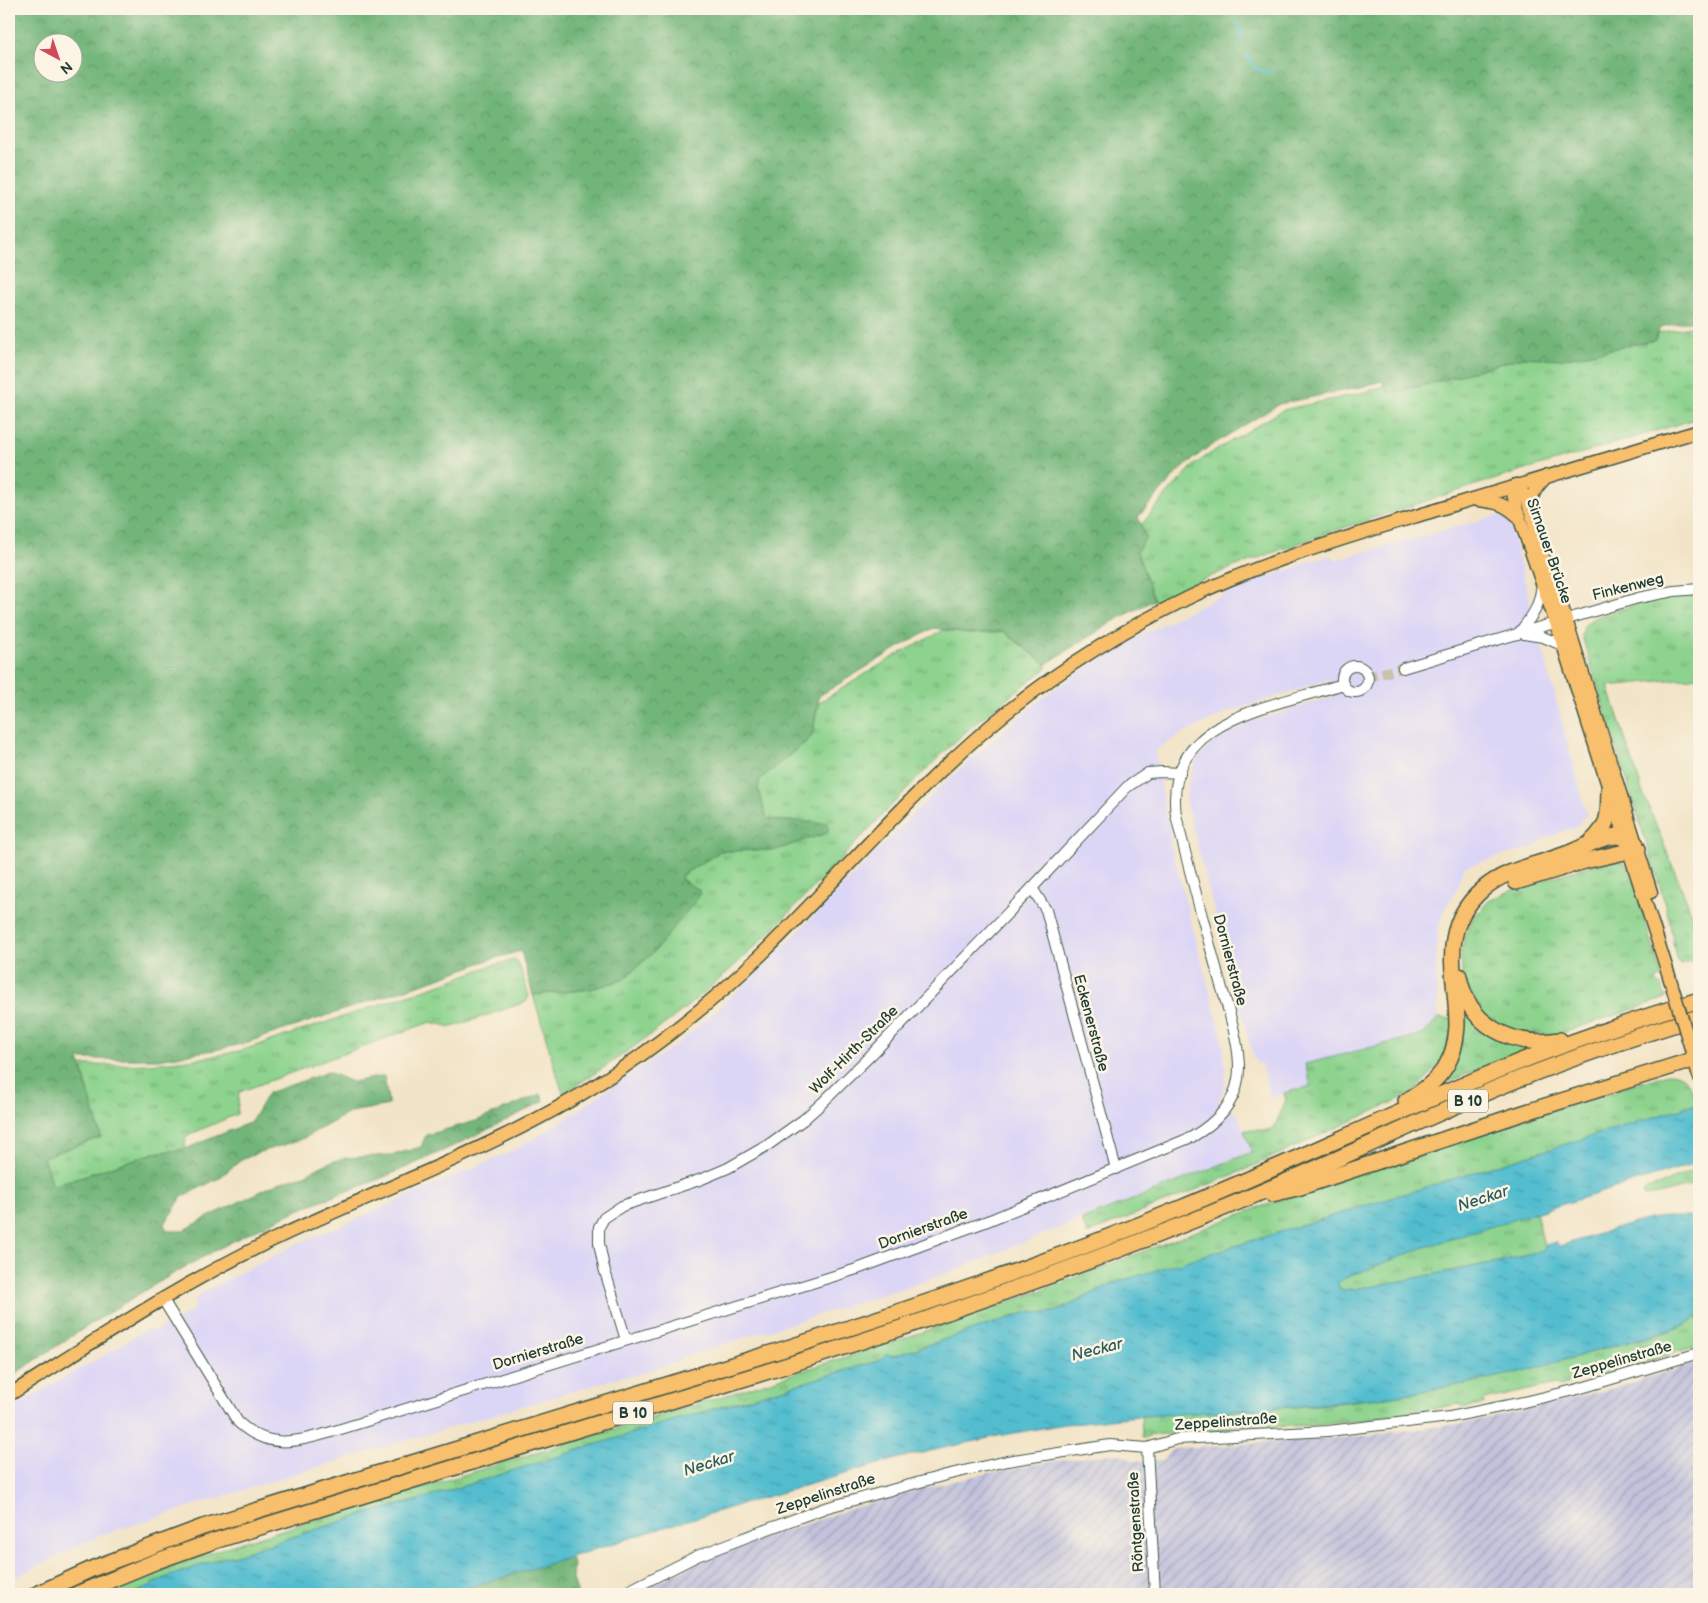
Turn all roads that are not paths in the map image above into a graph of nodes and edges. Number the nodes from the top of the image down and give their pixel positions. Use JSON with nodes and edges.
{"nodes":[{"id":1,"x":1699,"y":431,"type":"edge"},
{"id":2,"x":1548,"y":475,"type":"junction"},
{"id":3,"x":1516,"y":485,"type":"junction"},
{"id":4,"x":1472,"y":499,"type":"junction"},
{"id":5,"x":1526,"y":516,"type":"junction"},
{"id":6,"x":1542,"y":582,"type":"junction"},
{"id":7,"x":1699,"y":589,"type":"edge"},
{"id":8,"x":1561,"y":621,"type":"junction"},
{"id":9,"x":1518,"y":634,"type":"junction"},
{"id":10,"x":1564,"y":646,"type":"junction"},
{"id":11,"x":1403,"y":668,"type":"tunnel mouth"},
{"id":12,"x":1343,"y":684,"type":"dead end"},
{"id":13,"x":1180,"y":773,"type":"junction"},
{"id":14,"x":1609,"y":789,"type":"junction"},
{"id":15,"x":1632,"y":845,"type":"junction"},
{"id":16,"x":1586,"y":846,"type":"junction"},
{"id":17,"x":1032,"y":888,"type":"junction"},
{"id":18,"x":1699,"y":1000,"type":"edge"},
{"id":19,"x":1699,"y":1017,"type":"edge"},
{"id":20,"x":1592,"y":1034,"type":"junction"},
{"id":21,"x":1695,"y":1056,"type":"edge"},
{"id":22,"x":1699,"y":1076,"type":"edge"},
{"id":23,"x":1376,"y":1123,"type":"junction"},
{"id":24,"x":1116,"y":1169,"type":"junction"},
{"id":25,"x":1243,"y":1200,"type":"junction"},
{"id":26,"x":162,"y":1298,"type":"junction"},
{"id":27,"x":626,"y":1340,"type":"junction"},
{"id":28,"x":1699,"y":1353,"type":"edge"},
{"id":29,"x":9,"y":1395,"type":"edge"},
{"id":30,"x":1147,"y":1448,"type":"junction"},
{"id":31,"x":37,"y":1594,"type":"edge"},
{"id":32,"x":77,"y":1594,"type":"edge"},
{"id":33,"x":622,"y":1594,"type":"edge"},
{"id":34,"x":1155,"y":1594,"type":"edge"}],
"edges":[{"from":1,"to":2,"type":"main road"},
{"from":2,"to":3,"type":"main road"},
{"from":2,"to":5,"type":"main road"},
{"from":3,"to":4,"type":"main road"},
{"from":3,"to":5,"type":"main road","name":"Sirnauer Brücke"},
{"from":4,"to":5,"type":"main road"},
{"from":4,"to":26,"type":"main road"},
{"from":5,"to":6,"type":"main road","name":"Sirnauer Brücke"},
{"from":5,"to":8,"type":"main road","name":"Sirnauer Brücke"},
{"from":6,"to":8,"type":"main road","name":"Sirnauer Brücke"},
{"from":6,"to":9,"type":"street"},
{"from":7,"to":8,"type":"street","name":"Finkenweg"},
{"from":8,"to":9,"type":"street"},
{"from":8,"to":10,"type":"main road","name":"Sirnauer Brücke"},
{"from":8,"to":15,"type":"main road","name":"Sirnauer Brücke"},
{"from":9,"to":10,"type":"street"},
{"from":9,"to":11,"type":"street"},
{"from":10,"to":14,"type":"main road","name":"Sirnauer Brücke"},
{"from":12,"to":13,"type":"street","name":"Dornierstraße"},
{"from":13,"to":17,"type":"street","name":"Wolf-Hirth-Straße"},
{"from":13,"to":24,"type":"street","name":"Dornierstraße"},
{"from":14,"to":15,"type":"main road","name":"Sirnauer Brücke"},
{"from":14,"to":16,"type":"highway"},
{"from":15,"to":16,"type":"highway"},
{"from":15,"to":20,"type":"highway"},
{"from":15,"to":21,"type":"main road","name":"Sirnauer Brücke","bridge":true},
{"from":16,"to":23,"type":"highway"},
{"from":17,"to":24,"type":"street","name":"Eckenerstraße"},
{"from":17,"to":27,"type":"street","name":"Wolf-Hirth-Straße"},
{"from":18,"to":20,"type":"highway","number":"B 10"},
{"from":19,"to":25,"type":"highway","number":"B 10"},
{"from":20,"to":23,"type":"highway","number":"B 10"},
{"from":21,"to":22,"type":"main road","name":"Sirnauer Brücke"},
{"from":21,"to":25,"type":"highway"},
{"from":23,"to":31,"type":"highway","number":"B 10"},
{"from":24,"to":27,"type":"street","name":"Dornierstraße"},
{"from":25,"to":32,"type":"highway","number":"B 10"},
{"from":26,"to":27,"type":"street","name":"Dornierstraße"},
{"from":26,"to":29,"type":"main road"},
{"from":28,"to":30,"type":"street","name":"Zeppelinstraße"},
{"from":30,"to":33,"type":"street","name":"Zeppelinstraße"},
{"from":30,"to":34,"type":"street","name":"Röntgenstraße"}]}
